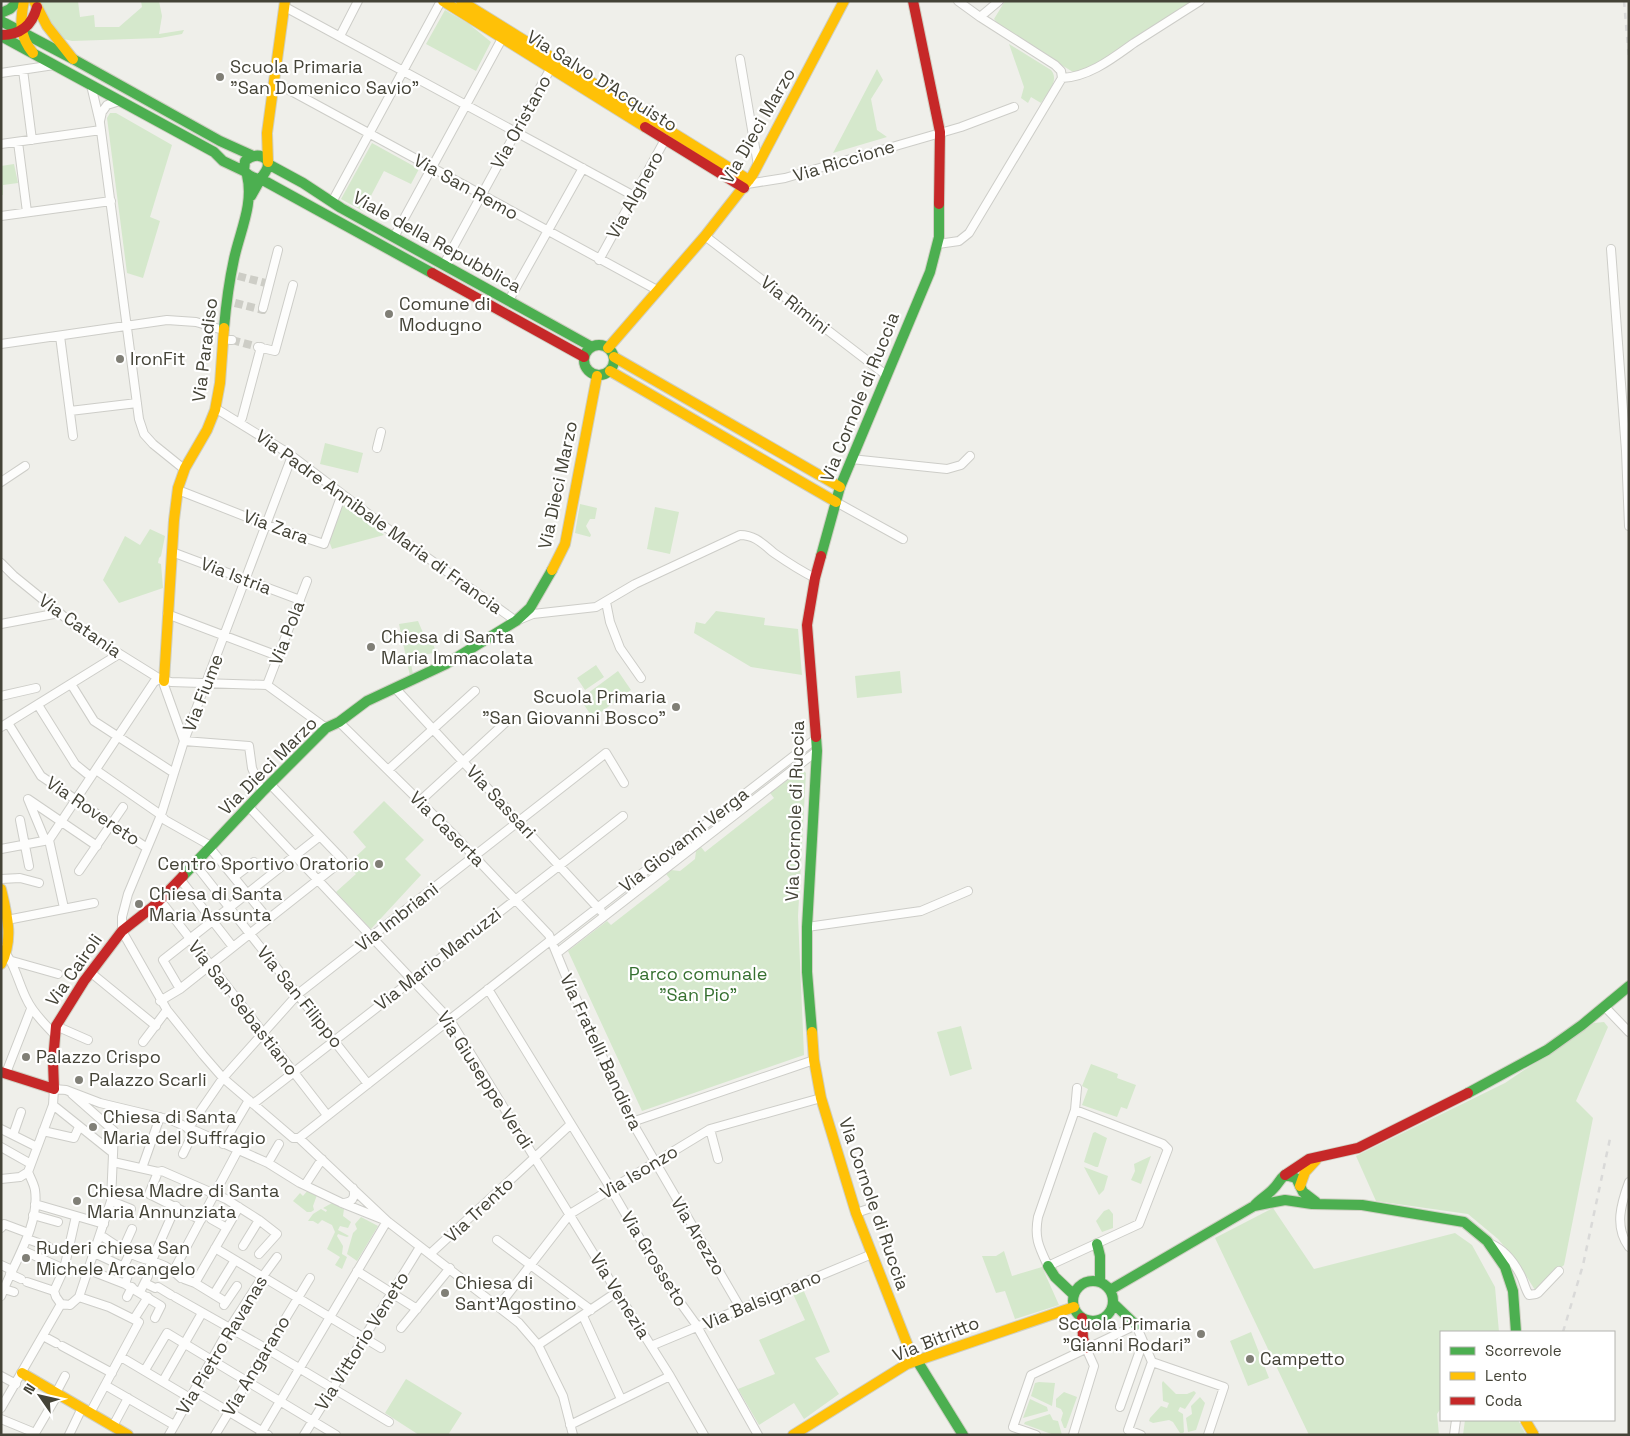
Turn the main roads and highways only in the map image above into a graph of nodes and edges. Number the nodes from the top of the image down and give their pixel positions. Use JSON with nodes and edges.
{"nodes":[{"id":1,"x":18,"y":1,"type":"edge"},
{"id":2,"x":24,"y":1,"type":"edge"},
{"id":3,"x":442,"y":1,"type":"edge"},
{"id":4,"x":461,"y":1,"type":"edge"},
{"id":5,"x":844,"y":1,"type":"edge"},
{"id":6,"x":913,"y":1,"type":"edge"},
{"id":7,"x":36,"y":4,"type":"edge"},
{"id":8,"x":285,"y":4,"type":"edge"},
{"id":9,"x":1,"y":13,"type":"edge"},
{"id":10,"x":1,"y":21,"type":"edge"},
{"id":11,"x":21,"y":31,"type":"junction"},
{"id":12,"x":505,"y":34,"type":"junction"},
{"id":13,"x":1,"y":35,"type":"edge"},
{"id":14,"x":33,"y":53,"type":"junction"},
{"id":15,"x":73,"y":59,"type":"junction"},
{"id":16,"x":267,"y":133,"type":"junction"},
{"id":17,"x":254,"y":155,"type":"junction"},
{"id":18,"x":268,"y":163,"type":"junction"},
{"id":19,"x":246,"y":173,"type":"junction"},
{"id":20,"x":261,"y":179,"type":"junction"},
{"id":21,"x":746,"y":184,"type":"junction"},
{"id":22,"x":251,"y":196,"type":"junction"},
{"id":23,"x":592,"y":347,"type":"junction"},
{"id":24,"x":611,"y":352,"type":"junction"},
{"id":25,"x":584,"y":357,"type":"junction"},
{"id":26,"x":610,"y":371,"type":"junction"},
{"id":27,"x":597,"y":376,"type":"junction"},
{"id":28,"x":840,"y":487,"type":"junction"},
{"id":29,"x":836,"y":502,"type":"junction"},
{"id":30,"x":162,"y":680,"type":"road end"},
{"id":31,"x":1,"y":889,"type":"edge"},
{"id":32,"x":5,"y":924,"type":"edge"},
{"id":33,"x":122,"y":931,"type":"joint"},
{"id":34,"x":5,"y":957,"type":"edge"},
{"id":35,"x":1629,"y":986,"type":"edge"},
{"id":36,"x":4,"y":1072,"type":"edge"},
{"id":37,"x":1320,"y":1156,"type":"junction"},
{"id":38,"x":1285,"y":1175,"type":"junction"},
{"id":39,"x":1276,"y":1187,"type":"junction"},
{"id":40,"x":1301,"y":1187,"type":"junction"},
{"id":41,"x":1287,"y":1200,"type":"junction"},
{"id":42,"x":1318,"y":1203,"type":"junction"},
{"id":43,"x":1254,"y":1206,"type":"junction"},
{"id":44,"x":1097,"y":1244,"type":"road end"},
{"id":45,"x":1048,"y":1266,"type":"road end"},
{"id":46,"x":1100,"y":1282,"type":"junction"},
{"id":47,"x":1110,"y":1290,"type":"junction"},
{"id":48,"x":1074,"y":1296,"type":"junction"},
{"id":49,"x":1113,"y":1303,"type":"junction"},
{"id":50,"x":1074,"y":1307,"type":"junction"},
{"id":51,"x":1082,"y":1318,"type":"junction"},
{"id":52,"x":1136,"y":1325,"type":"road end"},
{"id":53,"x":1516,"y":1331,"type":"edge"},
{"id":54,"x":1086,"y":1348,"type":"road end"},
{"id":55,"x":916,"y":1360,"type":"junction"},
{"id":56,"x":22,"y":1373,"type":"road end"},
{"id":57,"x":1526,"y":1421,"type":"edge"},
{"id":58,"x":128,"y":1435,"type":"edge"},
{"id":59,"x":793,"y":1435,"type":"edge"},
{"id":60,"x":962,"y":1435,"type":"edge"},
{"id":61,"x":1534,"y":1435,"type":"edge"}],
"edges":[{"from":1,"to":9,"type":"main road"},
{"from":2,"to":11,"type":"main road"},
{"from":3,"to":12,"type":"main road","name":"Via Salvo D'Acquisto"},
{"from":4,"to":12,"type":"main road","name":"Via Salvo D'Acquisto"},
{"from":5,"to":21,"type":"main road","name":"Via Dieci Marzo"},
{"from":6,"to":28,"type":"main road","name":"Via Cornole di Ruccia"},
{"from":7,"to":11,"type":"main road"},
{"from":7,"to":15,"type":"main road"},
{"from":8,"to":16,"type":"main road"},
{"from":10,"to":11,"type":"main road"},
{"from":11,"to":13,"type":"main road"},
{"from":11,"to":14,"type":"main road"},
{"from":11,"to":15,"type":"main road"},
{"from":12,"to":21,"type":"main road","name":"Via Salvo D'Acquisto"},
{"from":13,"to":14,"type":"main road"},
{"from":14,"to":19,"type":"main road"},
{"from":15,"to":17,"type":"main road"},
{"from":16,"to":17,"type":"main road"},
{"from":16,"to":18,"type":"main road"},
{"from":17,"to":18,"type":"main road"},
{"from":17,"to":19,"type":"main road"},
{"from":18,"to":20,"type":"main road"},
{"from":18,"to":23,"type":"main road","name":"Viale della Repubblica"},
{"from":19,"to":20,"type":"main road"},
{"from":19,"to":22,"type":"main road","name":"Via Paradiso"},
{"from":20,"to":22,"type":"main road","name":"Via Paradiso"},
{"from":20,"to":25,"type":"main road","name":"Viale della Repubblica"},
{"from":21,"to":24,"type":"main road","name":"Via Dieci Marzo"},
{"from":22,"to":30,"type":"main road","name":"Via Paradiso"},
{"from":23,"to":24,"type":"main road"},
{"from":23,"to":25,"type":"main road"},
{"from":24,"to":26,"type":"main road"},
{"from":24,"to":28,"type":"main road"},
{"from":25,"to":27,"type":"main road"},
{"from":26,"to":27,"type":"main road"},
{"from":26,"to":29,"type":"main road"},
{"from":27,"to":33,"type":"main road","name":"Via Dieci Marzo"},
{"from":28,"to":29,"type":"main road","name":"Via Cornole di Ruccia"},
{"from":29,"to":55,"type":"main road","name":"Via Cornole di Ruccia"},
{"from":31,"to":32,"type":"main road"},
{"from":32,"to":34,"type":"main road"},
{"from":33,"to":36,"type":"main road","name":"Via Cairoli"},
{"from":35,"to":37,"type":"main road"},
{"from":37,"to":38,"type":"main road"},
{"from":37,"to":40,"type":"main road"},
{"from":38,"to":39,"type":"main road"},
{"from":38,"to":40,"type":"main road"},
{"from":39,"to":41,"type":"main road"},
{"from":39,"to":43,"type":"main road"},
{"from":40,"to":41,"type":"main road"},
{"from":40,"to":42,"type":"main road"},
{"from":41,"to":42,"type":"main road"},
{"from":41,"to":43,"type":"main road"},
{"from":42,"to":53,"type":"main road"},
{"from":43,"to":47,"type":"main road"},
{"from":44,"to":46,"type":"main road"},
{"from":45,"to":48,"type":"main road"},
{"from":46,"to":47,"type":"main road"},
{"from":46,"to":48,"type":"main road"},
{"from":47,"to":49,"type":"main road"},
{"from":48,"to":50,"type":"main road"},
{"from":49,"to":51,"type":"main road"},
{"from":49,"to":52,"type":"main road"},
{"from":50,"to":51,"type":"main road"},
{"from":50,"to":55,"type":"main road","name":"Via Bitritto"},
{"from":51,"to":54,"type":"main road"},
{"from":55,"to":59,"type":"main road","name":"Via Bitritto"},
{"from":55,"to":60,"type":"main road","name":"Via Cornole di Ruccia"},
{"from":56,"to":58,"type":"main road"},
{"from":57,"to":61,"type":"main road","bridge":true}]}
